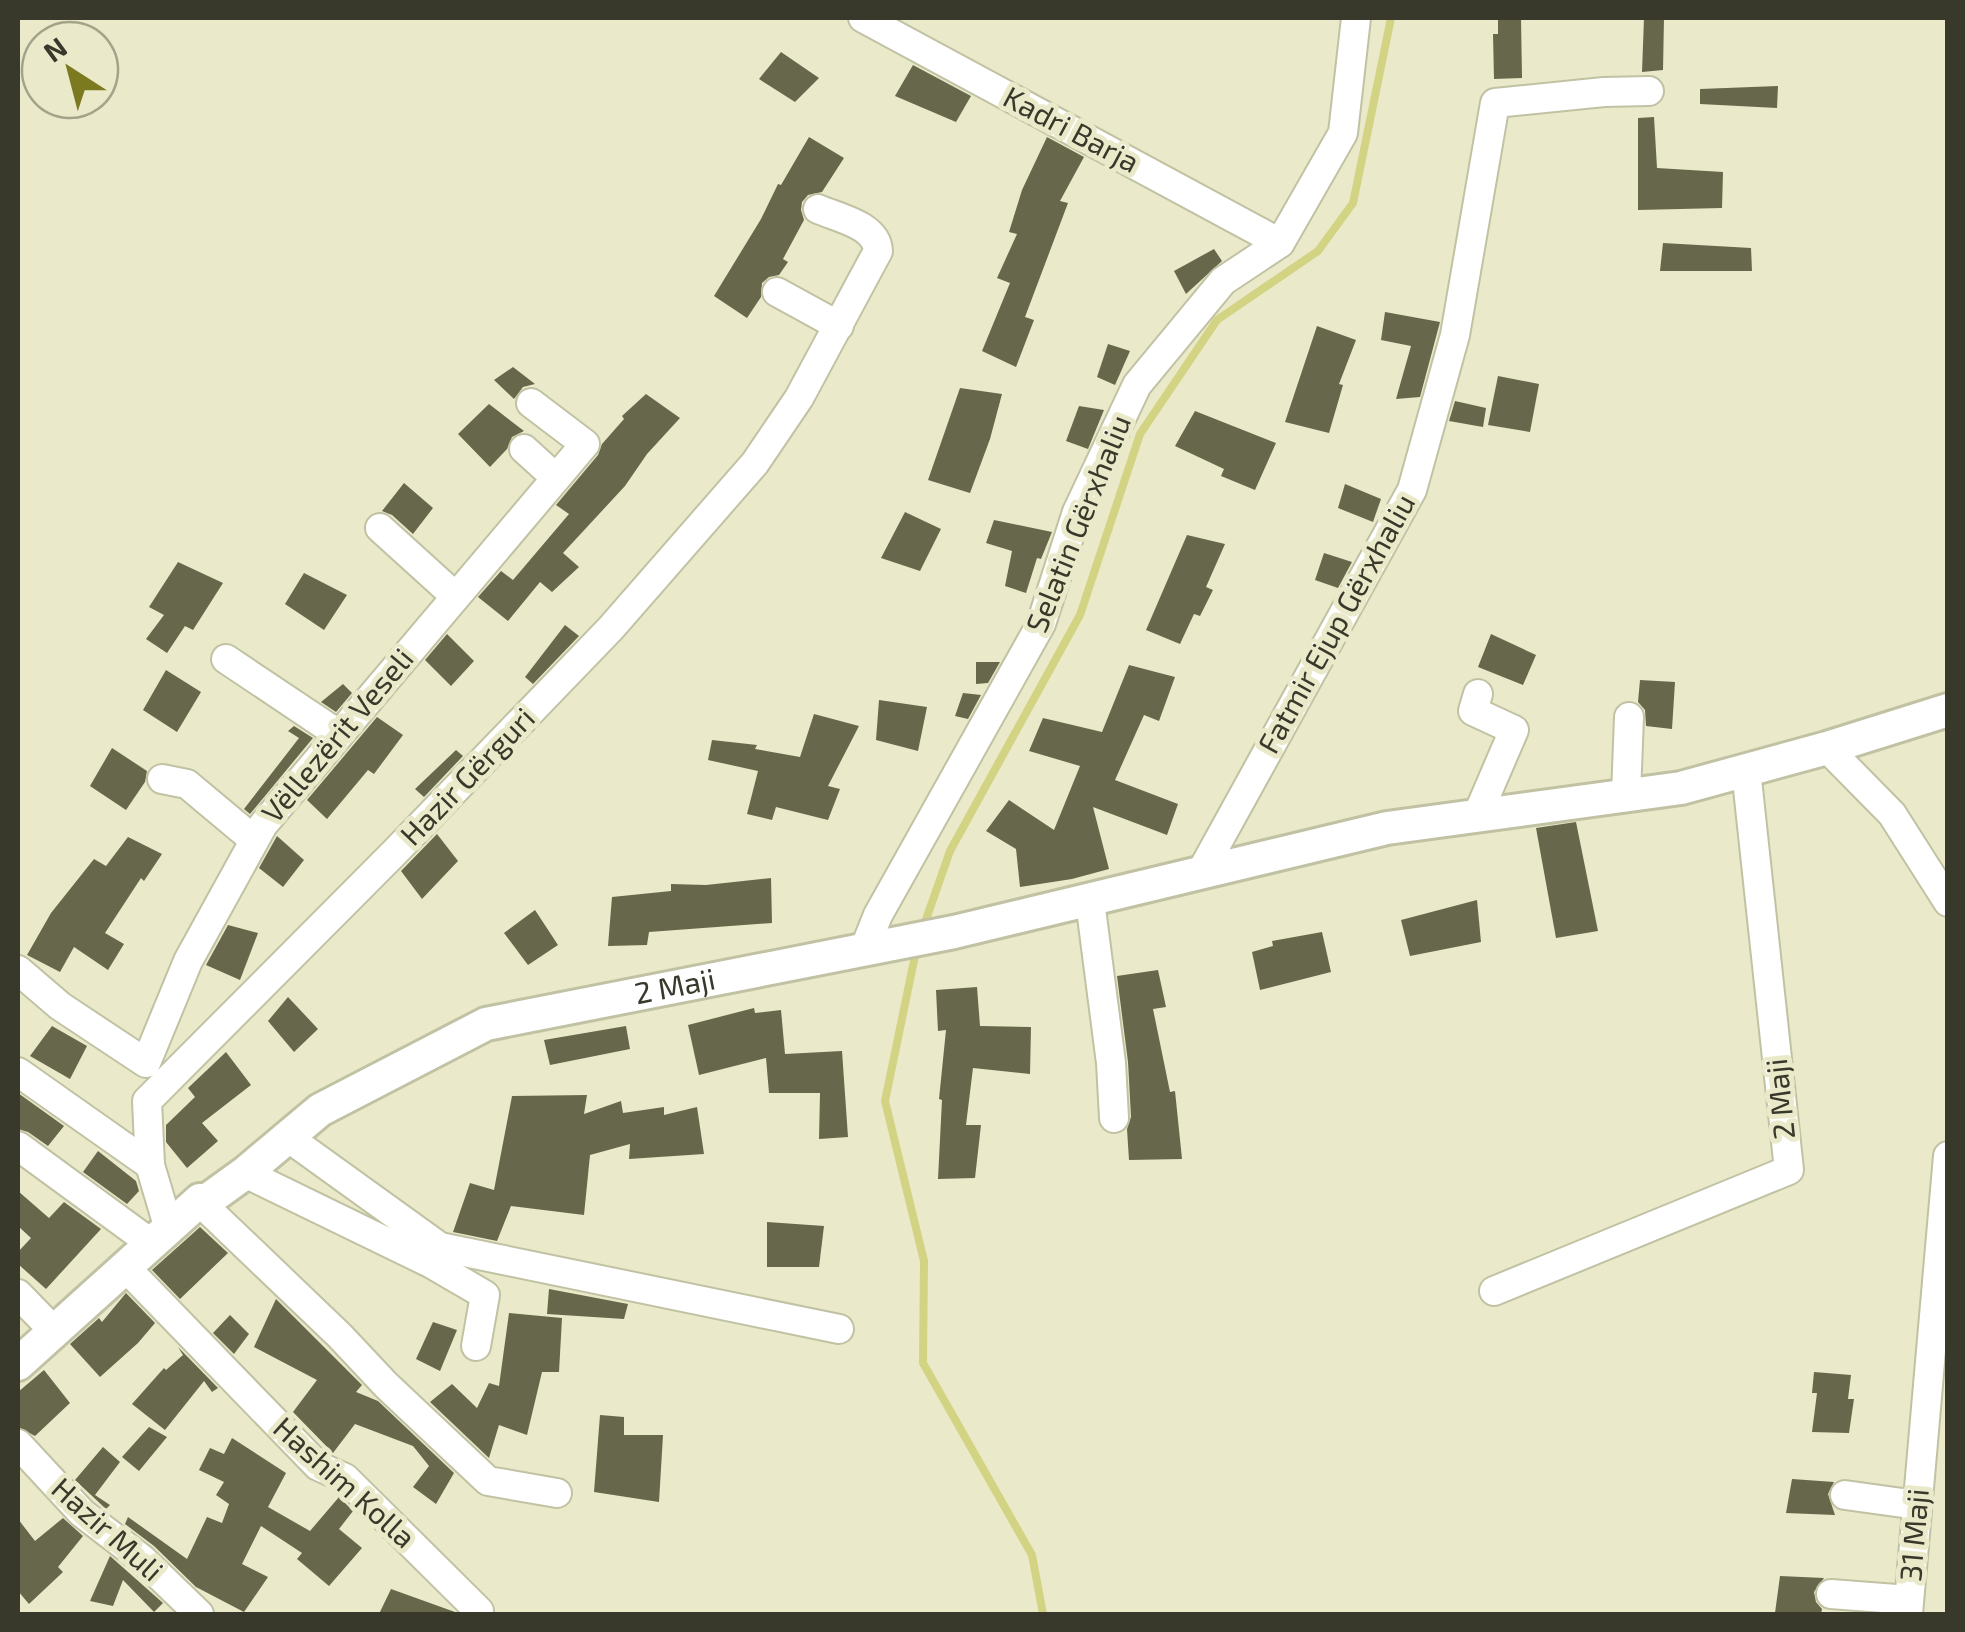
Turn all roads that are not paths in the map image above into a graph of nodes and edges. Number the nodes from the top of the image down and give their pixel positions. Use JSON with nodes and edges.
{"nodes":[{"id":1,"x":862,"y":18,"type":"edge"},
{"id":2,"x":1356,"y":18,"type":"edge"},
{"id":3,"x":1649,"y":91,"type":"dead end"},
{"id":4,"x":818,"y":210,"type":"dead end"},
{"id":5,"x":1280,"y":243,"type":"junction"},
{"id":6,"x":777,"y":292,"type":"dead end"},
{"id":7,"x":839,"y":326,"type":"junction"},
{"id":8,"x":531,"y":403,"type":"dead end"},
{"id":9,"x":524,"y":449,"type":"dead end"},
{"id":10,"x":556,"y":478,"type":"junction"},
{"id":11,"x":380,"y":528,"type":"dead end"},
{"id":12,"x":455,"y":596,"type":"junction"},
{"id":13,"x":226,"y":659,"type":"dead end"},
{"id":14,"x":1478,"y":694,"type":"dead end"},
{"id":15,"x":1948,"y":710,"type":"edge"},
{"id":16,"x":1629,"y":717,"type":"dead end"},
{"id":17,"x":338,"y":734,"type":"junction"},
{"id":18,"x":1826,"y":748,"type":"junction"},
{"id":19,"x":1746,"y":770,"type":"junction"},
{"id":20,"x":162,"y":779,"type":"dead end"},
{"id":21,"x":1626,"y":795,"type":"junction"},
{"id":22,"x":1476,"y":816,"type":"junction"},
{"id":23,"x":254,"y":840,"type":"junction"},
{"id":24,"x":1200,"y":874,"type":"junction"},
{"id":25,"x":1090,"y":901,"type":"junction"},
{"id":26,"x":1948,"y":902,"type":"edge"},
{"id":27,"x":879,"y":947,"type":"junction"},
{"id":28,"x":18,"y":970,"type":"edge"},
{"id":29,"x":146,"y":1063,"type":"junction"},
{"id":30,"x":18,"y":1072,"type":"edge"},
{"id":31,"x":147,"y":1100,"type":"junction"},
{"id":32,"x":1114,"y":1118,"type":"dead end"},
{"id":33,"x":286,"y":1136,"type":"junction"},
{"id":34,"x":18,"y":1146,"type":"edge"},
{"id":35,"x":1948,"y":1156,"type":"edge"},
{"id":36,"x":150,"y":1166,"type":"junction"},
{"id":37,"x":245,"y":1173,"type":"junction"},
{"id":38,"x":202,"y":1204,"type":"junction"},
{"id":39,"x":160,"y":1237,"type":"junction"},
{"id":40,"x":127,"y":1269,"type":"junction"},
{"id":41,"x":1494,"y":1290,"type":"dead end"},
{"id":42,"x":18,"y":1294,"type":"edge"},
{"id":43,"x":838,"y":1330,"type":"dead end"},
{"id":44,"x":54,"y":1331,"type":"junction"},
{"id":45,"x":476,"y":1346,"type":"dead end"},
{"id":46,"x":18,"y":1364,"type":"edge"},
{"id":47,"x":18,"y":1444,"type":"edge"},
{"id":48,"x":557,"y":1492,"type":"dead end"},
{"id":49,"x":1845,"y":1495,"type":"dead end"},
{"id":50,"x":1918,"y":1505,"type":"junction"},
{"id":51,"x":1831,"y":1594,"type":"dead end"},
{"id":52,"x":1909,"y":1608,"type":"edge"},
{"id":53,"x":479,"y":1610,"type":"dead end"},
{"id":54,"x":200,"y":1614,"type":"edge"}],
"edges":[{"from":1,"to":5,"type":"street","name":"Kadri Barja"},
{"from":2,"to":5,"type":"street","name":"Selatin Gërxhaliu"},
{"from":3,"to":24,"type":"street","name":"Fatmir Ejup Gërxhaliu"},
{"from":4,"to":7,"type":"street","name":"Hazir Gërguri"},
{"from":5,"to":27,"type":"street","name":"Selatin Gërxhaliu"},
{"from":6,"to":7,"type":"street"},
{"from":7,"to":31,"type":"street","name":"Hazir Gërguri"},
{"from":8,"to":10,"type":"street","name":"Vëllezërit Veseli"},
{"from":9,"to":10,"type":"street"},
{"from":10,"to":12,"type":"street","name":"Vëllezërit Veseli"},
{"from":11,"to":12,"type":"street"},
{"from":12,"to":17,"type":"street","name":"Vëllezërit Veseli"},
{"from":13,"to":17,"type":"street"},
{"from":14,"to":22,"type":"street"},
{"from":15,"to":18,"type":"street","name":"2 Maji"},
{"from":16,"to":21,"type":"street"},
{"from":17,"to":23,"type":"street","name":"Vëllezërit Veseli"},
{"from":18,"to":19,"type":"street","name":"2 Maji"},
{"from":18,"to":26,"type":"street"},
{"from":19,"to":21,"type":"street","name":"2 Maji"},
{"from":19,"to":41,"type":"street","name":"2 Maji"},
{"from":20,"to":23,"type":"street"},
{"from":21,"to":22,"type":"street","name":"2 Maji"},
{"from":22,"to":24,"type":"street","name":"2 Maji"},
{"from":23,"to":29,"type":"street","name":"Vëllezërit Veseli"},
{"from":24,"to":25,"type":"street","name":"2 Maji"},
{"from":25,"to":27,"type":"street","name":"2 Maji"},
{"from":25,"to":32,"type":"street"},
{"from":27,"to":33,"type":"street","name":"2 Maji"},
{"from":28,"to":29,"type":"street"},
{"from":29,"to":31,"type":"street","name":"Vëllezërit Veseli"},
{"from":30,"to":36,"type":"street"},
{"from":31,"to":36,"type":"street"},
{"from":33,"to":37,"type":"street","name":"2 Maji"},
{"from":33,"to":43,"type":"street"},
{"from":34,"to":39,"type":"street"},
{"from":35,"to":50,"type":"street","name":"31 Maji"},
{"from":36,"to":39,"type":"street"},
{"from":37,"to":38,"type":"street","name":"2 Maji"},
{"from":37,"to":45,"type":"street"},
{"from":38,"to":39,"type":"street","name":"2 Maji"},
{"from":38,"to":48,"type":"street"},
{"from":39,"to":40,"type":"street","name":"2 Maji"},
{"from":40,"to":44,"type":"street","name":"2 Maji"},
{"from":40,"to":53,"type":"street","name":"Hashim Kolla"},
{"from":42,"to":44,"type":"street"},
{"from":44,"to":46,"type":"street","name":"2 Maji"},
{"from":47,"to":54,"type":"street","name":"Hazir Muli"},
{"from":49,"to":50,"type":"street"},
{"from":50,"to":52,"type":"street","name":"31 Maji"},
{"from":51,"to":52,"type":"street"}]}
